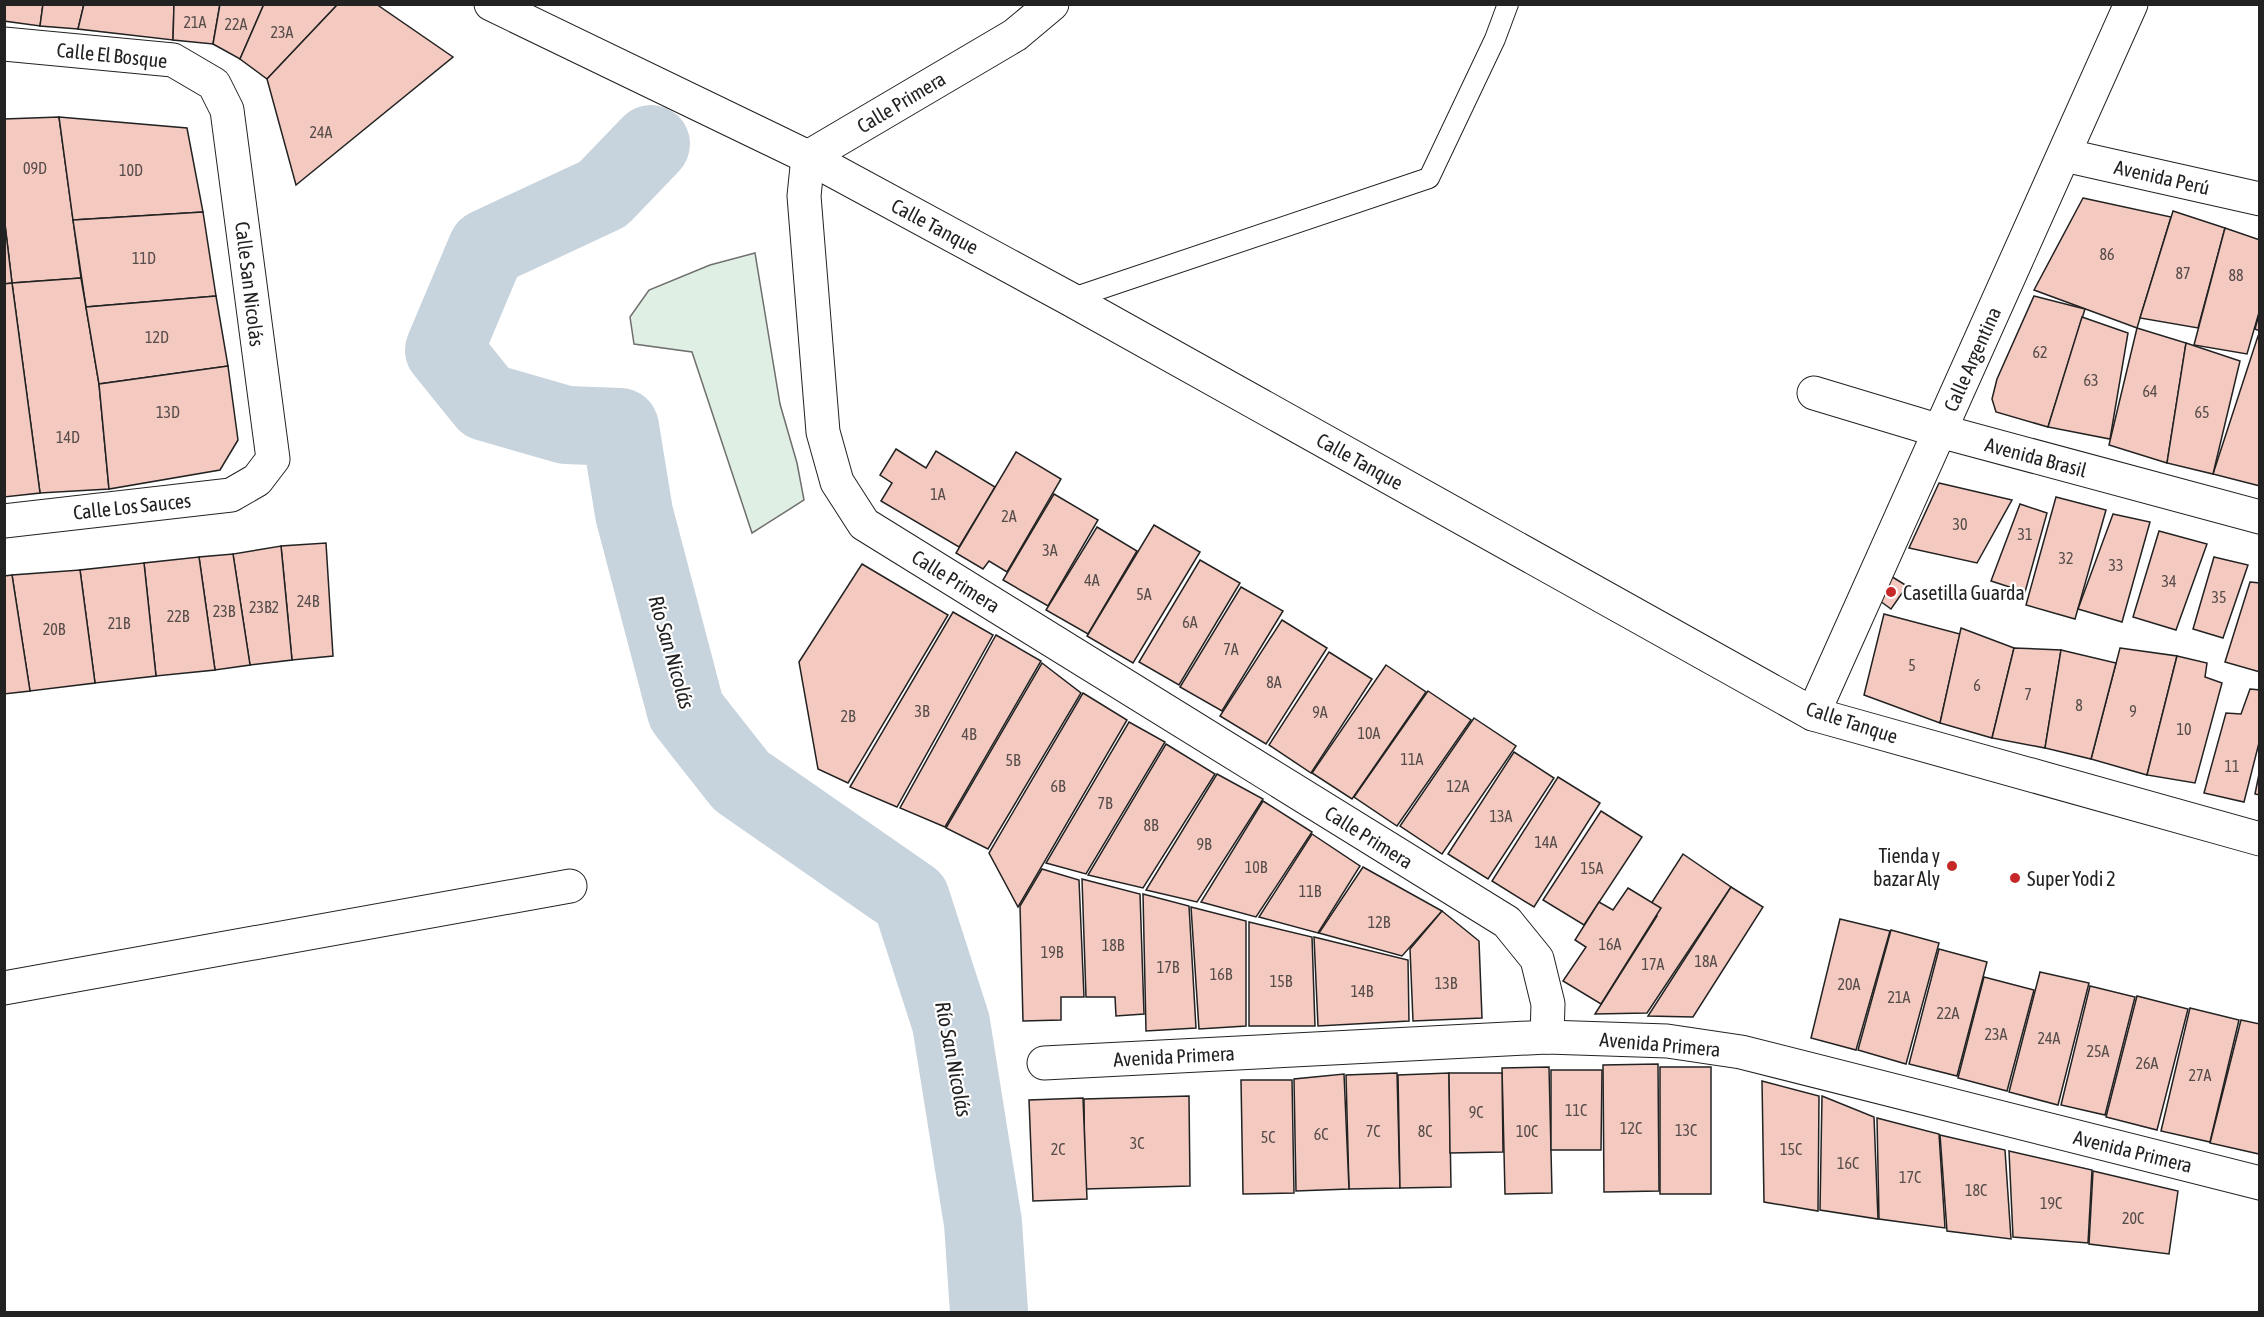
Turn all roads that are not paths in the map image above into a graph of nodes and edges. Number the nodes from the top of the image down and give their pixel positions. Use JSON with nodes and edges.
{"nodes":[{"id":1,"x":491,"y":4,"type":"edge"},
{"id":2,"x":1052,"y":4,"type":"edge"},
{"id":3,"x":1508,"y":4,"type":"edge"},
{"id":4,"x":2131,"y":4,"type":"edge"},
{"id":5,"x":4,"y":44,"type":"edge"},
{"id":6,"x":214,"y":84,"type":"joint"},
{"id":7,"x":2064,"y":155,"type":"junction"},
{"id":8,"x":808,"y":157,"type":"junction"},
{"id":9,"x":2259,"y":199,"type":"edge"},
{"id":10,"x":1070,"y":299,"type":"junction"},
{"id":11,"x":1814,"y":393,"type":"dead end"},
{"id":12,"x":1940,"y":431,"type":"junction"},
{"id":13,"x":256,"y":480,"type":"joint"},
{"id":14,"x":2259,"y":518,"type":"edge"},
{"id":15,"x":4,"y":521,"type":"edge"},
{"id":16,"x":1813,"y":714,"type":"junction"},
{"id":17,"x":2259,"y":839,"type":"edge"},
{"id":18,"x":570,"y":886,"type":"dead end"},
{"id":19,"x":4,"y":988,"type":"edge"},
{"id":20,"x":1547,"y":1036,"type":"junction"},
{"id":21,"x":1044,"y":1063,"type":"dead end"},
{"id":22,"x":2259,"y":1183,"type":"edge"}],
"edges":[{"from":1,"to":8,"type":"street","name":"Calle Tanque"},
{"from":2,"to":8,"type":"street","name":"Calle Primera"},
{"from":3,"to":10,"type":"lane"},
{"from":4,"to":7,"type":"street","name":"Calle Argentina"},
{"from":5,"to":6,"type":"street","name":"Calle El Bosque"},
{"from":6,"to":13,"type":"street","name":"Calle San Nicolás"},
{"from":7,"to":9,"type":"street","name":"Avenida Perú"},
{"from":7,"to":12,"type":"street","name":"Calle Argentina"},
{"from":8,"to":10,"type":"street","name":"Calle Tanque"},
{"from":8,"to":20,"type":"street","name":"Calle Primera"},
{"from":10,"to":16,"type":"street","name":"Calle Tanque"},
{"from":11,"to":12,"type":"street","name":"Avenida Brasil"},
{"from":12,"to":14,"type":"street","name":"Avenida Brasil"},
{"from":12,"to":16,"type":"street","name":"Calle Argentina"},
{"from":13,"to":15,"type":"street","name":"Calle Los Sauces"},
{"from":16,"to":17,"type":"street","name":"Calle Tanque"},
{"from":18,"to":19,"type":"street"},
{"from":20,"to":21,"type":"street","name":"Avenida Primera"},
{"from":20,"to":22,"type":"street","name":"Avenida Primera"}]}
